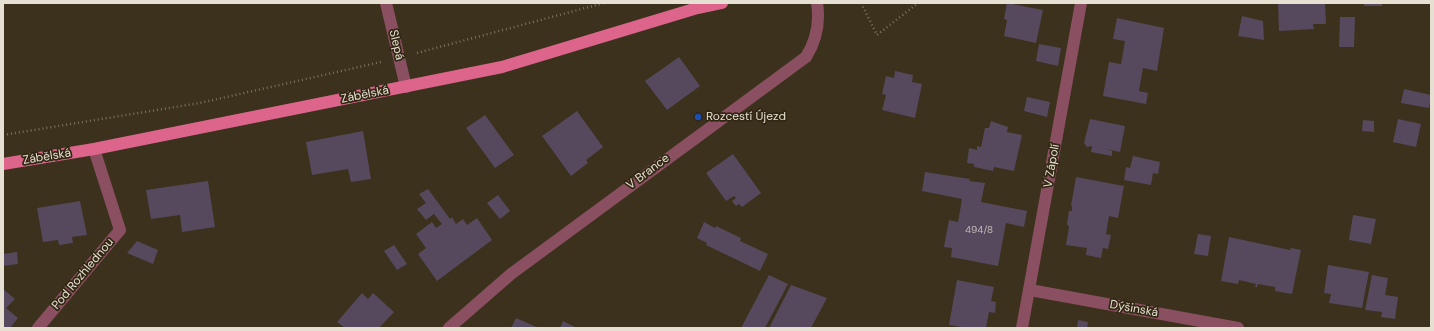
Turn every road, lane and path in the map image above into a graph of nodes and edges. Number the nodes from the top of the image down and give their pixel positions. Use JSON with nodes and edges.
{"nodes":[{"id":1,"x":386,"y":3,"type":"edge"},
{"id":2,"x":604,"y":3,"type":"edge"},
{"id":3,"x":722,"y":3,"type":"edge"},
{"id":4,"x":817,"y":3,"type":"edge"},
{"id":5,"x":861,"y":3,"type":"edge"},
{"id":6,"x":918,"y":3,"type":"edge"},
{"id":7,"x":1080,"y":3,"type":"edge"},
{"id":8,"x":693,"y":6,"type":"edge"},
{"id":9,"x":399,"y":58,"type":"junction"},
{"id":10,"x":406,"y":87,"type":"junction"},
{"id":11,"x":3,"y":135,"type":"edge"},
{"id":12,"x":94,"y":150,"type":"junction"},
{"id":13,"x":3,"y":164,"type":"edge"},
{"id":14,"x":1030,"y":290,"type":"junction"},
{"id":15,"x":38,"y":328,"type":"edge"},
{"id":16,"x":449,"y":328,"type":"edge"},
{"id":17,"x":1022,"y":328,"type":"edge"},
{"id":18,"x":1238,"y":328,"type":"edge"}],
"edges":[{"from":1,"to":9,"type":"street","name":"Slepá"},
{"from":2,"to":9,"type":"path"},
{"from":3,"to":8,"type":"main road","name":"Zábělská"},
{"from":4,"to":16,"type":"street","name":"V Brance"},
{"from":5,"to":6,"type":"path"},
{"from":7,"to":14,"type":"street","name":"V Zápolí"},
{"from":8,"to":10,"type":"main road","name":"Zábělská"},
{"from":9,"to":10,"type":"street","name":"Slepá"},
{"from":9,"to":11,"type":"path"},
{"from":10,"to":12,"type":"main road","name":"Zábělská"},
{"from":12,"to":13,"type":"main road","name":"Zábělská"},
{"from":12,"to":15,"type":"street","name":"Pod Rozhlednou"},
{"from":14,"to":17,"type":"street","name":"V Zápolí"},
{"from":14,"to":18,"type":"street","name":"Dýšinská"}]}
